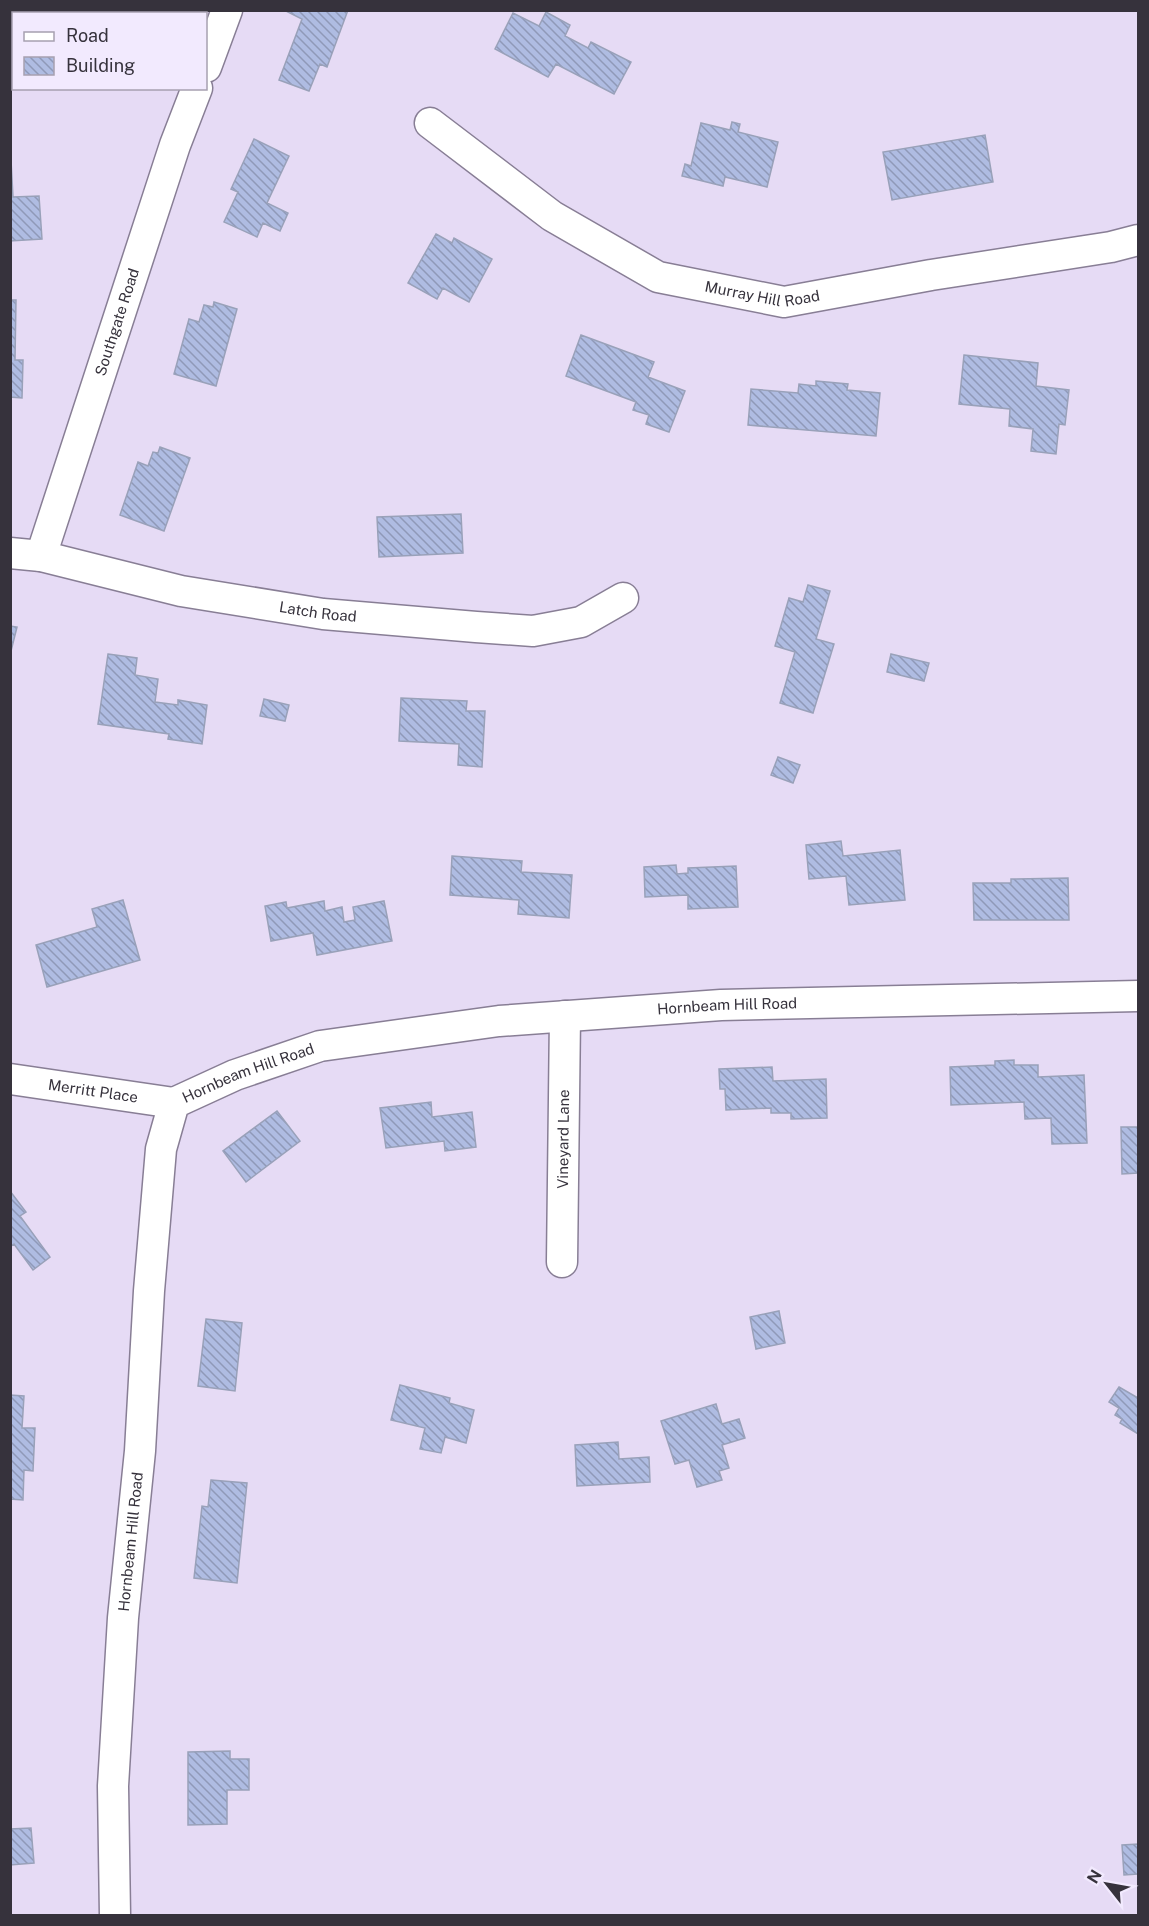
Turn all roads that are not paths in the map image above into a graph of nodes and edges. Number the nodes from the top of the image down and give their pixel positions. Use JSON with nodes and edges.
{"nodes":[{"id":1,"x":227,"y":10,"type":"edge"},
{"id":2,"x":207,"y":64,"type":"edge"},
{"id":3,"x":196,"y":90,"type":"edge"},
{"id":4,"x":430,"y":123,"type":"dead end"},
{"id":5,"x":1138,"y":240,"type":"edge"},
{"id":6,"x":10,"y":553,"type":"edge"},
{"id":7,"x":41,"y":556,"type":"junction"},
{"id":8,"x":623,"y":598,"type":"dead end"},
{"id":9,"x":1138,"y":996,"type":"edge"},
{"id":10,"x":565,"y":1016,"type":"junction"},
{"id":11,"x":10,"y":1079,"type":"edge"},
{"id":12,"x":174,"y":1103,"type":"junction"},
{"id":13,"x":562,"y":1262,"type":"dead end"},
{"id":14,"x":115,"y":1916,"type":"edge"}],
"edges":[{"from":1,"to":2,"type":"street"},
{"from":3,"to":7,"type":"street","name":"Southgate Road"},
{"from":4,"to":5,"type":"street","name":"Murray Hill Road"},
{"from":6,"to":7,"type":"street","name":"Latch Road"},
{"from":7,"to":8,"type":"street","name":"Latch Road"},
{"from":9,"to":10,"type":"street","name":"Hornbeam Hill Road"},
{"from":10,"to":12,"type":"street","name":"Hornbeam Hill Road"},
{"from":10,"to":13,"type":"street","name":"Vineyard Lane"},
{"from":11,"to":12,"type":"street","name":"Merritt Place"},
{"from":12,"to":14,"type":"street","name":"Hornbeam Hill Road"}]}
